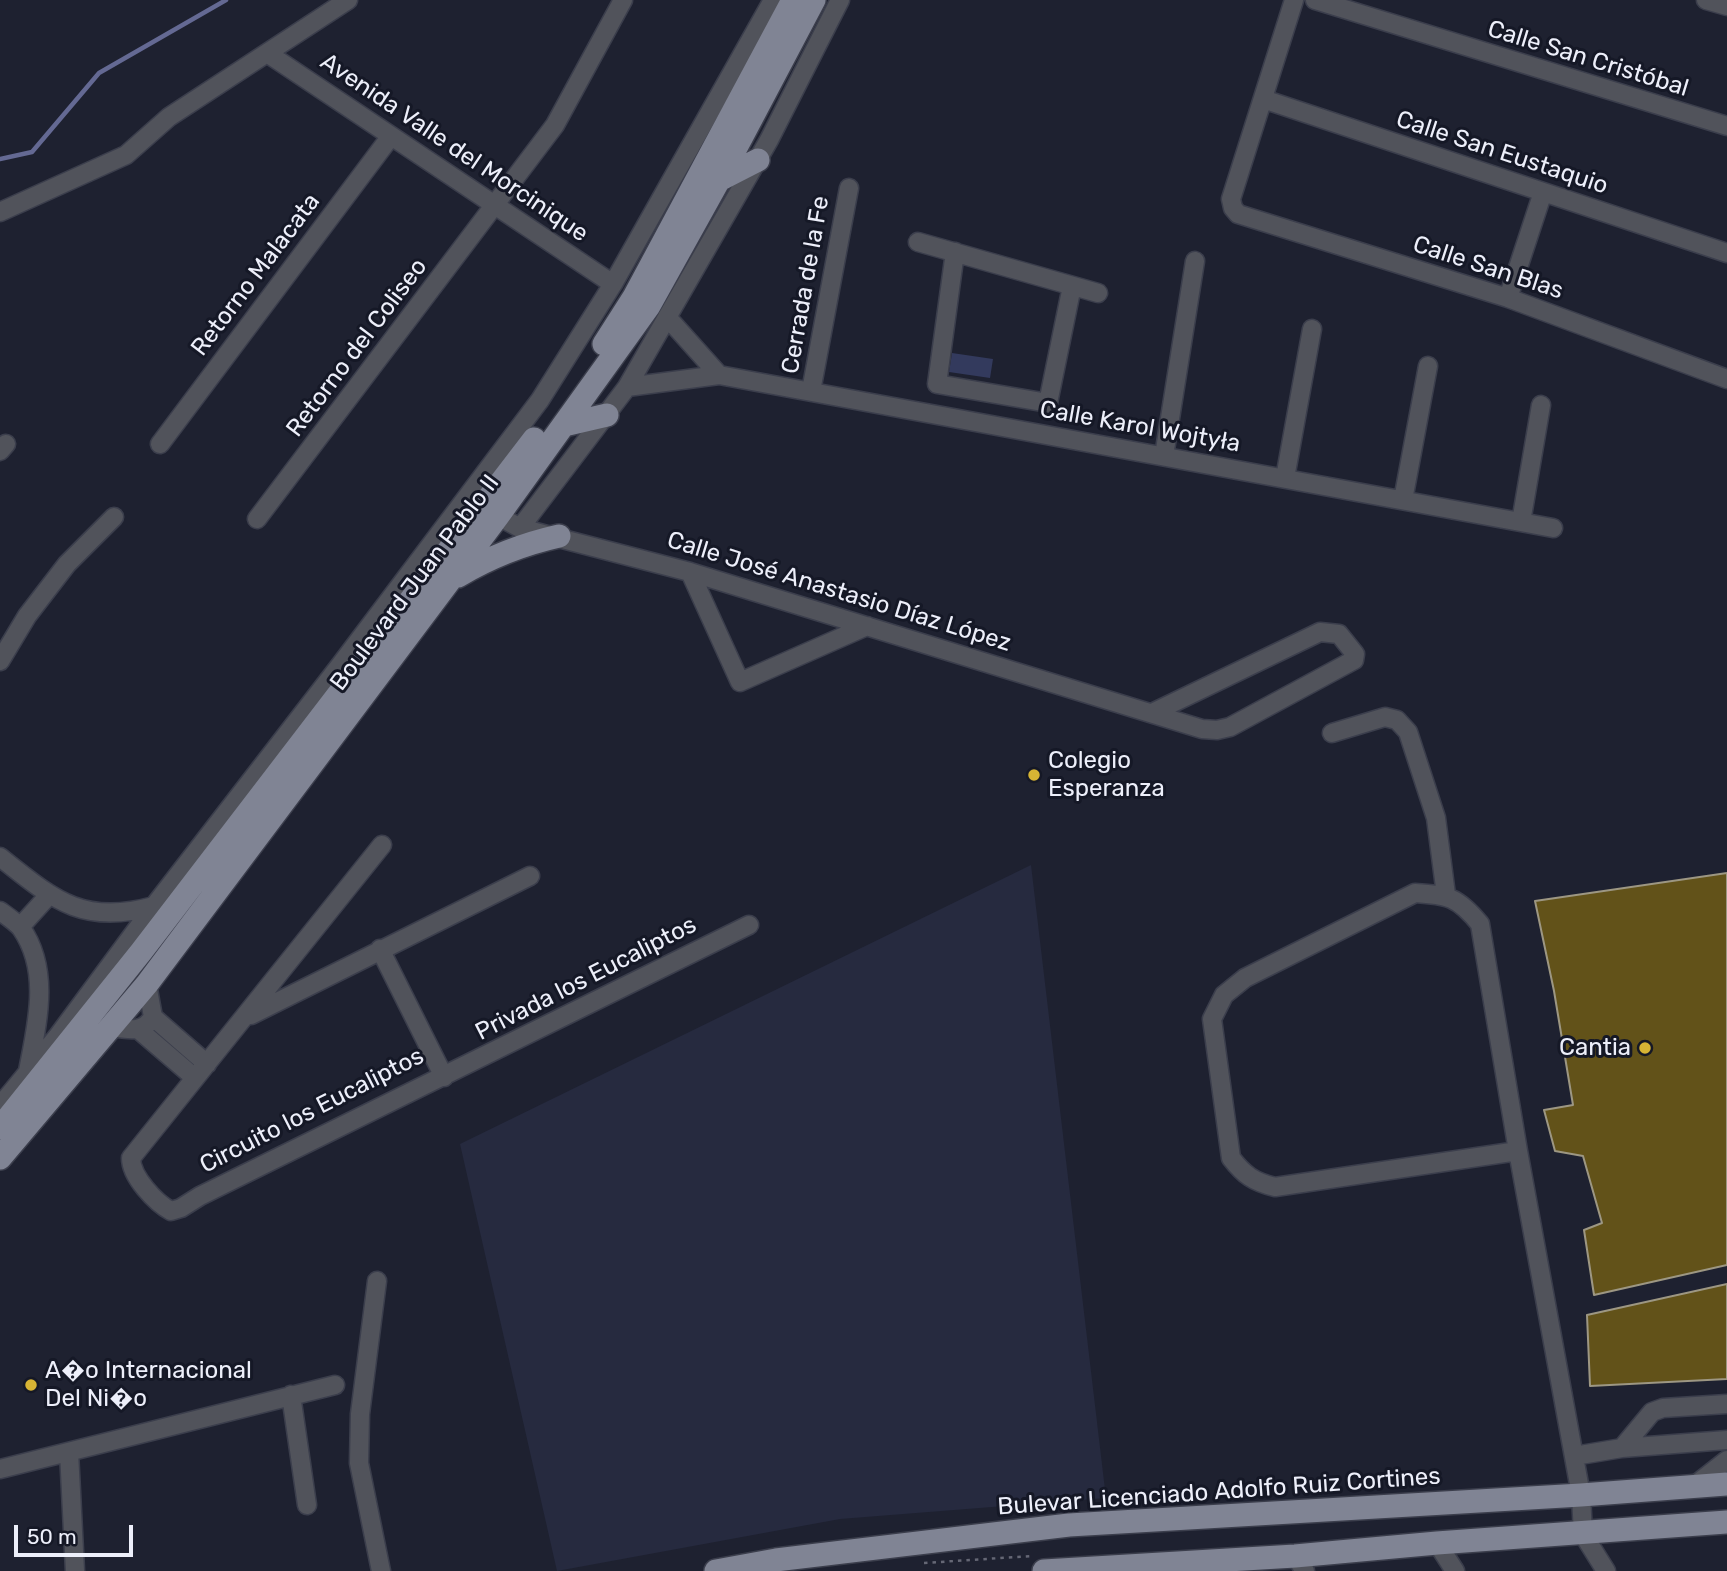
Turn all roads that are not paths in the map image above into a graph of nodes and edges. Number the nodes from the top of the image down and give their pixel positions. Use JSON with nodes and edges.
{"nodes":[{"id":1,"x":348,"y":0,"type":"edge"},
{"id":2,"x":624,"y":0,"type":"edge"},
{"id":3,"x":774,"y":0,"type":"edge"},
{"id":4,"x":793,"y":0,"type":"edge"},
{"id":5,"x":814,"y":0,"type":"edge"},
{"id":6,"x":840,"y":0,"type":"edge"},
{"id":7,"x":1294,"y":0,"type":"edge"},
{"id":8,"x":1315,"y":0,"type":"edge"},
{"id":9,"x":1706,"y":0,"type":"edge"},
{"id":10,"x":1727,"y":6,"type":"edge"},
{"id":11,"x":267,"y":53,"type":"junction"},
{"id":12,"x":1263,"y":99,"type":"junction"},
{"id":13,"x":1727,"y":126,"type":"edge"},
{"id":14,"x":391,"y":136,"type":"junction"},
{"id":15,"x":758,"y":160,"type":"junction"},
{"id":16,"x":719,"y":180,"type":"junction"},
{"id":17,"x":849,"y":188,"type":"dead end"},
{"id":18,"x":1543,"y":192,"type":"junction"},
{"id":19,"x":495,"y":205,"type":"junction"},
{"id":20,"x":0,"y":212,"type":"edge"},
{"id":21,"x":918,"y":242,"type":"dead end"},
{"id":22,"x":955,"y":252,"type":"junction"},
{"id":23,"x":1727,"y":253,"type":"edge"},
{"id":24,"x":1195,"y":261,"type":"dead end"},
{"id":25,"x":613,"y":284,"type":"junction"},
{"id":26,"x":1072,"y":286,"type":"junction"},
{"id":27,"x":1098,"y":293,"type":"dead end"},
{"id":28,"x":1508,"y":298,"type":"junction"},
{"id":29,"x":667,"y":317,"type":"junction"},
{"id":30,"x":1312,"y":329,"type":"dead end"},
{"id":31,"x":1428,"y":366,"type":"dead end"},
{"id":32,"x":719,"y":375,"type":"junction"},
{"id":33,"x":1727,"y":379,"type":"edge"},
{"id":34,"x":626,"y":387,"type":"junction"},
{"id":35,"x":811,"y":391,"type":"junction"},
{"id":36,"x":977,"y":391,"type":"junction"},
{"id":37,"x":1007,"y":396,"type":"junction"},
{"id":38,"x":1541,"y":405,"type":"dead end"},
{"id":39,"x":607,"y":415,"type":"junction"},
{"id":40,"x":972,"y":421,"type":"junction"},
{"id":41,"x":564,"y":425,"type":"junction"},
{"id":42,"x":1001,"y":427,"type":"junction"},
{"id":43,"x":160,"y":444,"type":"dead end"},
{"id":44,"x":1164,"y":456,"type":"junction"},
{"id":45,"x":1284,"y":478,"type":"junction"},
{"id":46,"x":1403,"y":500,"type":"junction"},
{"id":47,"x":482,"y":506,"type":"junction"},
{"id":48,"x":114,"y":517,"type":"dead end"},
{"id":49,"x":257,"y":519,"type":"dead end"},
{"id":50,"x":1521,"y":522,"type":"junction"},
{"id":51,"x":520,"y":528,"type":"junction"},
{"id":52,"x":1553,"y":528,"type":"dead end"},
{"id":53,"x":559,"y":536,"type":"junction"},
{"id":54,"x":690,"y":572,"type":"junction"},
{"id":55,"x":450,"y":581,"type":"junction"},
{"id":56,"x":867,"y":626,"type":"junction"},
{"id":57,"x":0,"y":661,"type":"edge"},
{"id":58,"x":341,"y":664,"type":"junction"},
{"id":59,"x":337,"y":698,"type":"junction"},
{"id":60,"x":1152,"y":713,"type":"junction"},
{"id":61,"x":1332,"y":733,"type":"dead end"},
{"id":62,"x":382,"y":845,"type":"dead end"},
{"id":63,"x":0,"y":856,"type":"edge"},
{"id":64,"x":530,"y":876,"type":"dead end"},
{"id":65,"x":49,"y":895,"type":"junction"},
{"id":66,"x":1446,"y":895,"type":"junction"},
{"id":67,"x":154,"y":906,"type":"junction"},
{"id":68,"x":0,"y":911,"type":"edge"},
{"id":69,"x":749,"y":925,"type":"dead end"},
{"id":70,"x":20,"y":927,"type":"junction"},
{"id":71,"x":380,"y":949,"type":"junction"},
{"id":72,"x":147,"y":984,"type":"junction"},
{"id":73,"x":153,"y":1017,"type":"junction"},
{"id":74,"x":245,"y":1018,"type":"junction"},
{"id":75,"x":110,"y":1027,"type":"junction"},
{"id":76,"x":139,"y":1030,"type":"junction"},
{"id":77,"x":201,"y":1071,"type":"junction"},
{"id":78,"x":27,"y":1073,"type":"junction"},
{"id":79,"x":444,"y":1077,"type":"junction"},
{"id":80,"x":0,"y":1106,"type":"edge"},
{"id":81,"x":0,"y":1128,"type":"edge"},
{"id":82,"x":1518,"y":1151,"type":"junction"},
{"id":83,"x":0,"y":1158,"type":"edge"},
{"id":84,"x":377,"y":1281,"type":"dead end"},
{"id":85,"x":335,"y":1385,"type":"dead end"},
{"id":86,"x":291,"y":1395,"type":"junction"},
{"id":87,"x":1727,"y":1405,"type":"edge"},
{"id":88,"x":1727,"y":1440,"type":"edge"},
{"id":89,"x":1622,"y":1448,"type":"junction"},
{"id":90,"x":69,"y":1452,"type":"junction"},
{"id":91,"x":1574,"y":1456,"type":"junction"},
{"id":92,"x":1727,"y":1460,"type":"edge"},
{"id":93,"x":0,"y":1469,"type":"edge"},
{"id":94,"x":1727,"y":1484,"type":"edge"},
{"id":95,"x":1694,"y":1486,"type":"junction"},
{"id":96,"x":1581,"y":1495,"type":"junction"},
{"id":97,"x":307,"y":1505,"type":"dead end"},
{"id":98,"x":1727,"y":1522,"type":"edge"},
{"id":99,"x":1583,"y":1534,"type":"junction"},
{"id":100,"x":1437,"y":1543,"type":"junction"},
{"id":101,"x":1300,"y":1564,"type":"edge"},
{"id":102,"x":1216,"y":1566,"type":"edge"},
{"id":103,"x":75,"y":1571,"type":"edge"},
{"id":104,"x":381,"y":1571,"type":"edge"},
{"id":105,"x":716,"y":1571,"type":"edge"},
{"id":106,"x":1044,"y":1571,"type":"edge"},
{"id":107,"x":1455,"y":1571,"type":"edge"},
{"id":108,"x":1606,"y":1571,"type":"edge"}],
"edges":[{"from":1,"to":11,"type":"street"},
{"from":2,"to":19,"type":"street","name":"Retorno del Coliseo"},
{"from":3,"to":25,"type":"street","name":"Boulevard Juan Pablo II"},
{"from":4,"to":47,"type":"main road","name":"Boulevard Juan Pablo II"},
{"from":5,"to":16,"type":"main road","name":"Boulevard Juan Pablo II"},
{"from":6,"to":15,"type":"street"},
{"from":7,"to":12,"type":"street"},
{"from":8,"to":13,"type":"street","name":"Calle San Cristóbal"},
{"from":9,"to":10,"type":"street"},
{"from":11,"to":14,"type":"street","name":"Avenida Valle del Morcinique"},
{"from":11,"to":20,"type":"street"},
{"from":12,"to":18,"type":"street","name":"Calle San Eustaquio"},
{"from":12,"to":28,"type":"street","name":"Calle San Blas"},
{"from":14,"to":19,"type":"street","name":"Avenida Valle del Morcinique"},
{"from":14,"to":43,"type":"street","name":"Retorno Malacata"},
{"from":15,"to":16,"type":"main road"},
{"from":15,"to":29,"type":"street"},
{"from":16,"to":41,"type":"main road","name":"Boulevard Juan Pablo II"},
{"from":17,"to":35,"type":"street","name":"Cerrada de la Fe"},
{"from":18,"to":23,"type":"street","name":"Calle San Eustaquio"},
{"from":18,"to":28,"type":"street"},
{"from":19,"to":25,"type":"street","name":"Avenida Valle del Morcinique"},
{"from":19,"to":49,"type":"street","name":"Retorno del Coliseo"},
{"from":21,"to":22,"type":"street"},
{"from":22,"to":26,"type":"street"},
{"from":22,"to":36,"type":"street"},
{"from":24,"to":44,"type":"street"},
{"from":25,"to":47,"type":"street","name":"Boulevard Juan Pablo II"},
{"from":26,"to":27,"type":"street"},
{"from":26,"to":37,"type":"street"},
{"from":28,"to":33,"type":"street","name":"Calle San Blas"},
{"from":29,"to":32,"type":"street"},
{"from":29,"to":34,"type":"street"},
{"from":30,"to":45,"type":"street"},
{"from":31,"to":46,"type":"street"},
{"from":32,"to":34,"type":"street","name":"Calle Karol Wojtyła"},
{"from":32,"to":35,"type":"street","name":"Calle Karol Wojtyła"},
{"from":34,"to":39,"type":"street"},
{"from":35,"to":40,"type":"street","name":"Calle Karol Wojtyła"},
{"from":36,"to":37,"type":"street"},
{"from":36,"to":40,"type":"street"},
{"from":37,"to":42,"type":"street"},
{"from":38,"to":50,"type":"street"},
{"from":39,"to":41,"type":"main road"},
{"from":39,"to":51,"type":"street"},
{"from":40,"to":42,"type":"street","name":"Calle Karol Wojtyła"},
{"from":41,"to":47,"type":"main road","name":"Boulevard Juan Pablo II"},
{"from":42,"to":44,"type":"street","name":"Calle Karol Wojtyła"},
{"from":44,"to":45,"type":"street","name":"Calle Karol Wojtyła"},
{"from":45,"to":46,"type":"street","name":"Calle Karol Wojtyła"},
{"from":46,"to":50,"type":"street","name":"Calle Karol Wojtyła"},
{"from":47,"to":51,"type":"street","name":"Calle José Anastasio Díaz López"},
{"from":47,"to":55,"type":"main road","name":"Boulevard Juan Pablo II"},
{"from":47,"to":58,"type":"street","name":"Boulevard Juan Pablo II"},
{"from":47,"to":59,"type":"main road","name":"Boulevard Juan Pablo II"},
{"from":48,"to":57,"type":"street"},
{"from":50,"to":52,"type":"street","name":"Calle Karol Wojtyła"},
{"from":51,"to":53,"type":"street","name":"Calle José Anastasio Díaz López"},
{"from":53,"to":54,"type":"street","name":"Calle José Anastasio Díaz López"},
{"from":53,"to":55,"type":"main road"},
{"from":54,"to":56,"type":"street","name":"Calle José Anastasio Díaz López"},
{"from":54,"to":56,"type":"street"},
{"from":55,"to":72,"type":"main road","name":"Boulevard Juan Pablo II"},
{"from":56,"to":60,"type":"street","name":"Calle José Anastasio Díaz López"},
{"from":58,"to":59,"type":"main road"},
{"from":58,"to":67,"type":"street","name":"Boulevard Juan Pablo II"},
{"from":59,"to":81,"type":"main road","name":"Boulevard Juan Pablo II"},
{"from":60,"to":60,"type":"street","name":"Calle José Anastasio Díaz López"},
{"from":61,"to":66,"type":"street"},
{"from":62,"to":74,"type":"street"},
{"from":63,"to":65,"type":"street"},
{"from":64,"to":71,"type":"street"},
{"from":65,"to":67,"type":"street"},
{"from":65,"to":70,"type":"street"},
{"from":66,"to":82,"type":"street"},
{"from":66,"to":82,"type":"street"},
{"from":67,"to":78,"type":"street","name":"Boulevard Juan Pablo II"},
{"from":68,"to":70,"type":"street"},
{"from":69,"to":79,"type":"street","name":"Privada los Eucaliptos"},
{"from":70,"to":78,"type":"street"},
{"from":71,"to":74,"type":"street","name":"Circuito los Eucaliptos"},
{"from":71,"to":79,"type":"street","name":"Circuito los Eucaliptos"},
{"from":72,"to":73,"type":"street"},
{"from":72,"to":75,"type":"main road","name":"Boulevard Juan Pablo II"},
{"from":73,"to":76,"type":"street"},
{"from":73,"to":77,"type":"street"},
{"from":74,"to":77,"type":"street","name":"Circuito los Eucaliptos"},
{"from":75,"to":76,"type":"street"},
{"from":75,"to":83,"type":"main road","name":"Boulevard Juan Pablo II"},
{"from":76,"to":77,"type":"street"},
{"from":77,"to":79,"type":"street","name":"Circuito los Eucaliptos"},
{"from":78,"to":80,"type":"street","name":"Boulevard Juan Pablo II"},
{"from":82,"to":91,"type":"street"},
{"from":84,"to":104,"type":"street"},
{"from":85,"to":86,"type":"street"},
{"from":86,"to":90,"type":"street"},
{"from":86,"to":97,"type":"street"},
{"from":87,"to":89,"type":"street"},
{"from":88,"to":89,"type":"street"},
{"from":89,"to":91,"type":"street"},
{"from":90,"to":93,"type":"street"},
{"from":90,"to":103,"type":"street"},
{"from":91,"to":96,"type":"street"},
{"from":92,"to":95,"type":"street"},
{"from":94,"to":95,"type":"main road","name":"Bulevar Licenciado Adolfo Ruiz Cortines"},
{"from":95,"to":96,"type":"main road","name":"Bulevar Licenciado Adolfo Ruiz Cortines"},
{"from":96,"to":99,"type":"street"},
{"from":96,"to":105,"type":"main road","name":"Bulevar Licenciado Adolfo Ruiz Cortines"},
{"from":98,"to":99,"type":"main road"},
{"from":99,"to":100,"type":"main road"},
{"from":99,"to":108,"type":"street"},
{"from":100,"to":101,"type":"main road"},
{"from":100,"to":107,"type":"street"},
{"from":101,"to":102,"type":"main road"},
{"from":102,"to":106,"type":"main road"}]}
